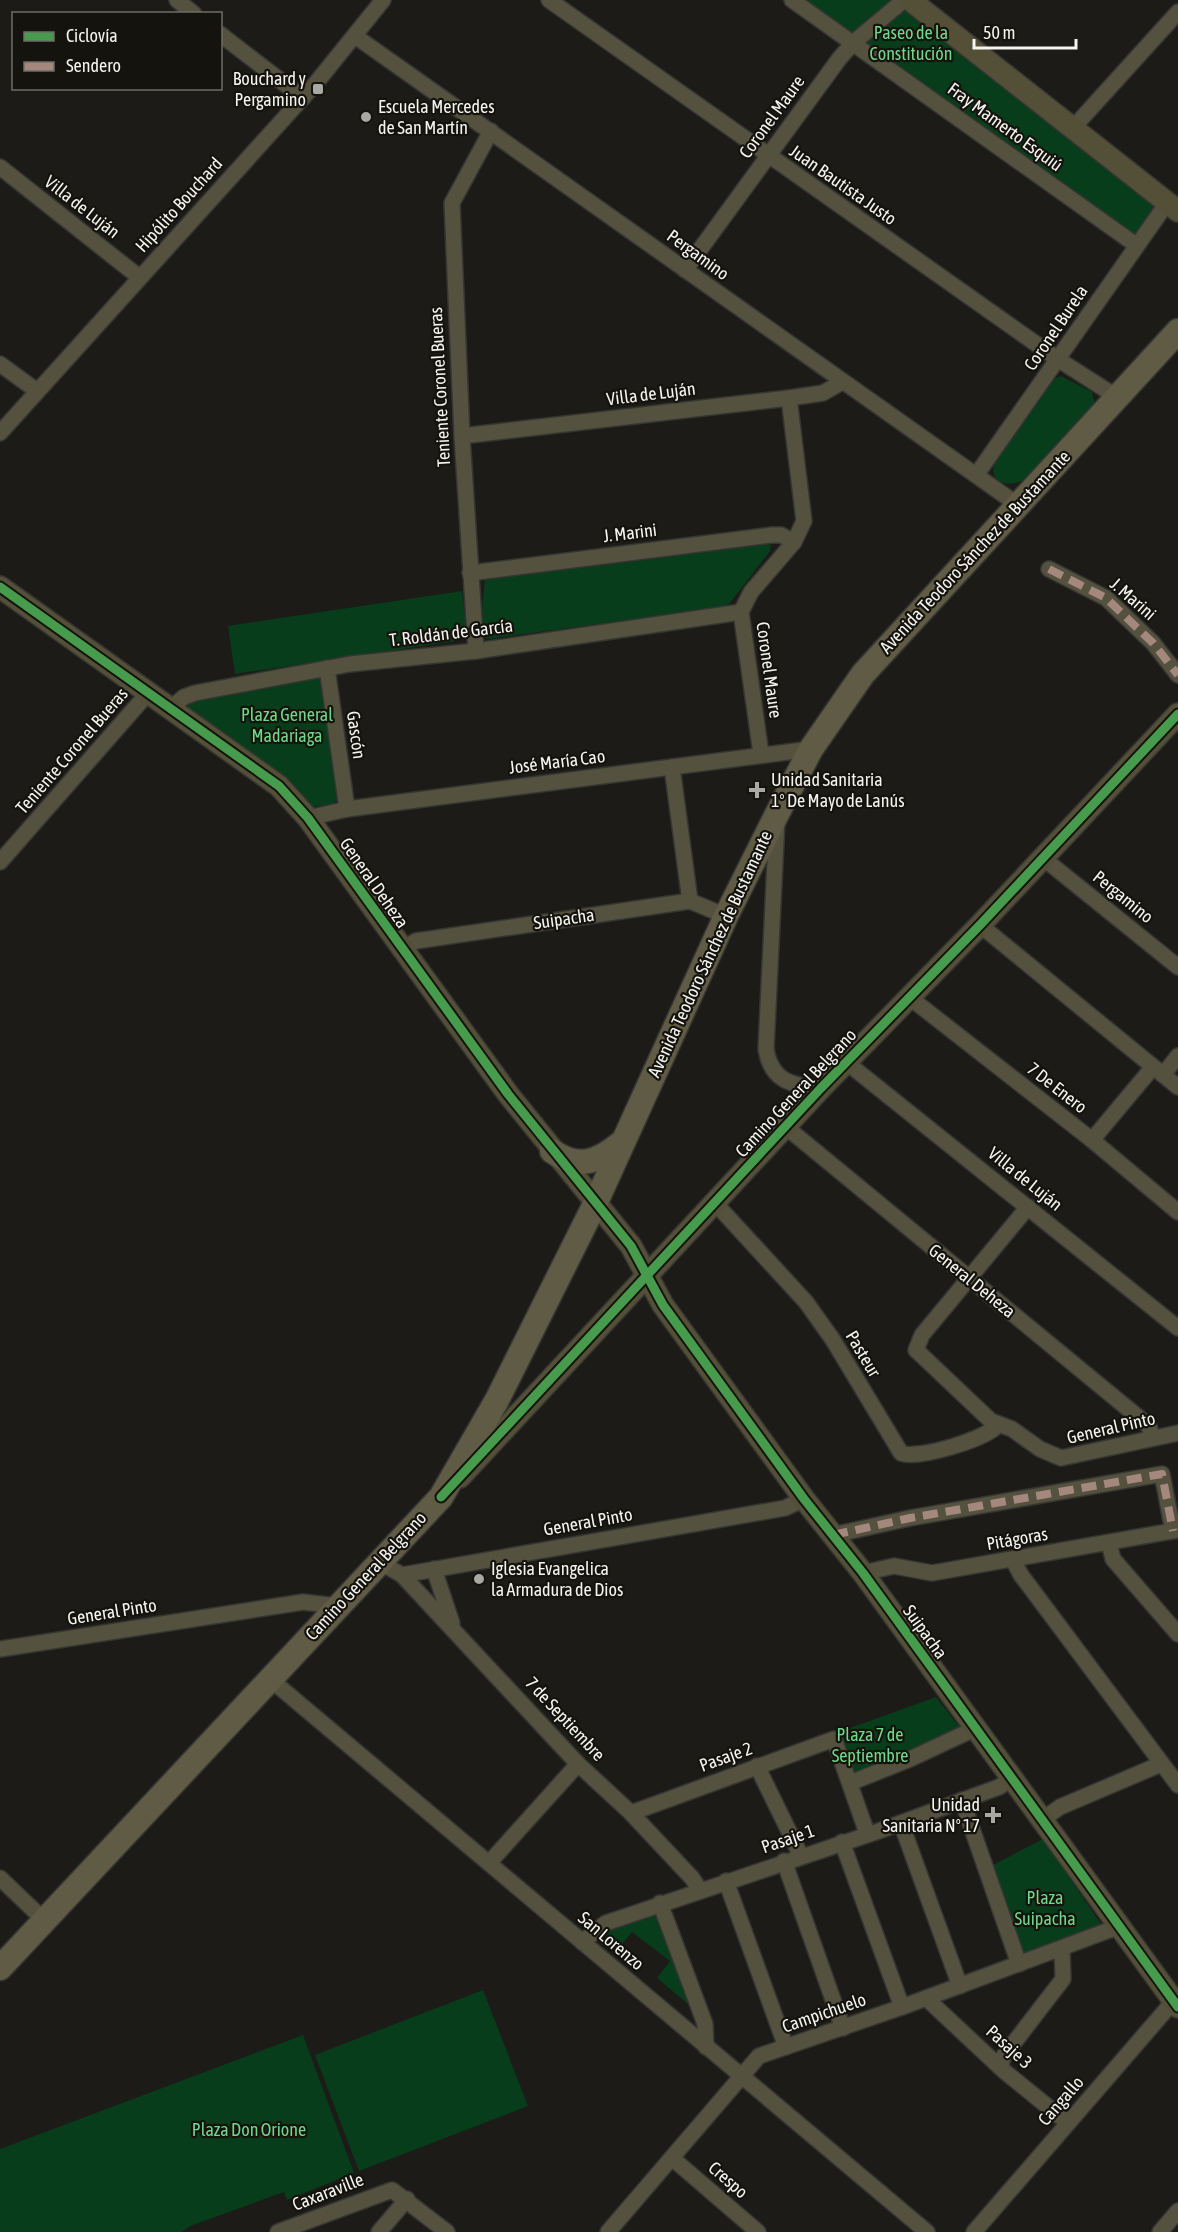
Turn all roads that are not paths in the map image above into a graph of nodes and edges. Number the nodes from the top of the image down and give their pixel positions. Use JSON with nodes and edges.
{"nodes":[{"id":1,"x":177,"y":0,"type":"edge"},
{"id":2,"x":383,"y":0,"type":"edge"},
{"id":3,"x":549,"y":0,"type":"edge"},
{"id":4,"x":792,"y":0,"type":"edge"},
{"id":5,"x":904,"y":0,"type":"edge"},
{"id":6,"x":910,"y":0,"type":"edge"},
{"id":7,"x":192,"y":12,"type":"edge"},
{"id":8,"x":1178,"y":12,"type":"edge"},
{"id":9,"x":222,"y":36,"type":"edge"},
{"id":10,"x":355,"y":36,"type":"junction"},
{"id":11,"x":853,"y":43,"type":"junction"},
{"id":12,"x":303,"y":98,"type":"junction"},
{"id":13,"x":1072,"y":129,"type":"junction"},
{"id":14,"x":490,"y":131,"type":"junction"},
{"id":15,"x":768,"y":156,"type":"junction"},
{"id":16,"x":0,"y":167,"type":"edge"},
{"id":17,"x":1172,"y":207,"type":"edge"},
{"id":18,"x":1136,"y":245,"type":"junction"},
{"id":19,"x":685,"y":270,"type":"junction"},
{"id":20,"x":139,"y":277,"type":"junction"},
{"id":21,"x":1178,"y":331,"type":"edge"},
{"id":22,"x":1059,"y":360,"type":"junction"},
{"id":23,"x":0,"y":364,"type":"edge"},
{"id":24,"x":842,"y":382,"type":"junction"},
{"id":25,"x":37,"y":391,"type":"junction"},
{"id":26,"x":1117,"y":397,"type":"junction"},
{"id":27,"x":789,"y":398,"type":"junction"},
{"id":28,"x":0,"y":433,"type":"edge"},
{"id":29,"x":462,"y":436,"type":"junction"},
{"id":30,"x":977,"y":474,"type":"junction"},
{"id":31,"x":1018,"y":505,"type":"junction"},
{"id":32,"x":794,"y":542,"type":"junction"},
{"id":33,"x":1049,"y":569,"type":"dead end"},
{"id":34,"x":470,"y":573,"type":"junction"},
{"id":35,"x":0,"y":587,"type":"edge"},
{"id":36,"x":741,"y":612,"type":"junction"},
{"id":37,"x":476,"y":651,"type":"junction"},
{"id":38,"x":327,"y":668,"type":"junction"},
{"id":39,"x":1178,"y":675,"type":"edge"},
{"id":40,"x":149,"y":692,"type":"junction"},
{"id":41,"x":171,"y":708,"type":"junction"},
{"id":42,"x":1178,"y":714,"type":"edge"},
{"id":43,"x":811,"y":749,"type":"junction"},
{"id":44,"x":761,"y":754,"type":"junction"},
{"id":45,"x":672,"y":767,"type":"junction"},
{"id":46,"x":347,"y":808,"type":"junction"},
{"id":47,"x":777,"y":814,"type":"junction"},
{"id":48,"x":308,"y":818,"type":"junction"},
{"id":49,"x":1043,"y":858,"type":"junction"},
{"id":50,"x":0,"y":862,"type":"edge"},
{"id":51,"x":690,"y":901,"type":"junction"},
{"id":52,"x":726,"y":916,"type":"junction"},
{"id":53,"x":980,"y":925,"type":"junction"},
{"id":54,"x":401,"y":949,"type":"junction"},
{"id":55,"x":1178,"y":967,"type":"edge"},
{"id":56,"x":909,"y":997,"type":"junction"},
{"id":57,"x":1178,"y":1056,"type":"edge"},
{"id":58,"x":846,"y":1062,"type":"junction"},
{"id":59,"x":1158,"y":1071,"type":"junction"},
{"id":60,"x":1178,"y":1087,"type":"edge"},
{"id":61,"x":821,"y":1088,"type":"junction"},
{"id":62,"x":786,"y":1127,"type":"junction"},
{"id":63,"x":1092,"y":1140,"type":"junction"},
{"id":64,"x":621,"y":1143,"type":"junction"},
{"id":65,"x":552,"y":1151,"type":"junction"},
{"id":66,"x":596,"y":1203,"type":"junction"},
{"id":67,"x":715,"y":1203,"type":"junction"},
{"id":68,"x":1028,"y":1207,"type":"junction"},
{"id":69,"x":1178,"y":1212,"type":"edge"},
{"id":70,"x":647,"y":1275,"type":"junction"},
{"id":71,"x":969,"y":1279,"type":"junction"},
{"id":72,"x":1178,"y":1328,"type":"edge"},
{"id":73,"x":998,"y":1425,"type":"junction"},
{"id":74,"x":1178,"y":1433,"type":"edge"},
{"id":75,"x":1152,"y":1437,"type":"junction"},
{"id":76,"x":441,"y":1497,"type":"junction"},
{"id":77,"x":804,"y":1499,"type":"junction"},
{"id":78,"x":1175,"y":1531,"type":"edge"},
{"id":79,"x":832,"y":1535,"type":"junction"},
{"id":80,"x":1109,"y":1543,"type":"junction"},
{"id":81,"x":1013,"y":1560,"type":"junction"},
{"id":82,"x":381,"y":1563,"type":"junction"},
{"id":83,"x":434,"y":1569,"type":"junction"},
{"id":84,"x":862,"y":1573,"type":"junction"},
{"id":85,"x":402,"y":1575,"type":"junction"},
{"id":86,"x":337,"y":1606,"type":"junction"},
{"id":87,"x":454,"y":1628,"type":"junction"},
{"id":88,"x":1178,"y":1634,"type":"edge"},
{"id":89,"x":0,"y":1649,"type":"edge"},
{"id":90,"x":270,"y":1679,"type":"junction"},
{"id":91,"x":974,"y":1729,"type":"junction"},
{"id":92,"x":578,"y":1764,"type":"junction"},
{"id":93,"x":1161,"y":1764,"type":"junction"},
{"id":94,"x":757,"y":1766,"type":"junction"},
{"id":95,"x":1011,"y":1779,"type":"junction"},
{"id":96,"x":850,"y":1783,"type":"junction"},
{"id":97,"x":1178,"y":1785,"type":"edge"},
{"id":98,"x":962,"y":1800,"type":"junction"},
{"id":99,"x":631,"y":1813,"type":"junction"},
{"id":100,"x":1042,"y":1820,"type":"junction"},
{"id":101,"x":901,"y":1822,"type":"junction"},
{"id":102,"x":867,"y":1833,"type":"junction"},
{"id":103,"x":842,"y":1842,"type":"junction"},
{"id":104,"x":801,"y":1856,"type":"junction"},
{"id":105,"x":784,"y":1861,"type":"junction"},
{"id":106,"x":489,"y":1863,"type":"junction"},
{"id":107,"x":0,"y":1878,"type":"edge"},
{"id":108,"x":726,"y":1881,"type":"junction"},
{"id":109,"x":699,"y":1890,"type":"junction"},
{"id":110,"x":660,"y":1903,"type":"junction"},
{"id":111,"x":45,"y":1921,"type":"junction"},
{"id":112,"x":1120,"y":1926,"type":"junction"},
{"id":113,"x":582,"y":1942,"type":"junction"},
{"id":114,"x":1062,"y":1949,"type":"junction"},
{"id":115,"x":1019,"y":1965,"type":"junction"},
{"id":116,"x":0,"y":1968,"type":"edge"},
{"id":117,"x":960,"y":1986,"type":"junction"},
{"id":118,"x":926,"y":1998,"type":"junction"},
{"id":119,"x":1177,"y":2001,"type":"edge"},
{"id":120,"x":902,"y":2007,"type":"junction"},
{"id":121,"x":843,"y":2028,"type":"junction"},
{"id":122,"x":706,"y":2047,"type":"junction"},
{"id":123,"x":786,"y":2047,"type":"junction"},
{"id":124,"x":1001,"y":2066,"type":"junction"},
{"id":125,"x":740,"y":2076,"type":"junction"},
{"id":126,"x":1068,"y":2123,"type":"junction"},
{"id":127,"x":672,"y":2158,"type":"junction"},
{"id":128,"x":407,"y":2199,"type":"junction"},
{"id":129,"x":1178,"y":2211,"type":"edge"},
{"id":130,"x":614,"y":2230,"type":"edge"},
{"id":131,"x":278,"y":2232,"type":"edge"},
{"id":132,"x":379,"y":2232,"type":"edge"},
{"id":133,"x":447,"y":2232,"type":"edge"},
{"id":134,"x":758,"y":2232,"type":"edge"},
{"id":135,"x":927,"y":2232,"type":"edge"},
{"id":136,"x":974,"y":2232,"type":"edge"},
{"id":137,"x":1160,"y":2232,"type":"edge"}],
"edges":[{"from":1,"to":7,"type":"street"},
{"from":2,"to":10,"type":"street","name":"Hipólito Bouchard"},
{"from":3,"to":15,"type":"street","name":"Juan Bautista Justo"},
{"from":4,"to":11,"type":"street","name":"Fray Mamerto Esquiú"},
{"from":5,"to":11,"type":"street","name":"Coronel Maure"},
{"from":6,"to":13,"type":"street"},
{"from":8,"to":13,"type":"street"},
{"from":9,"to":12,"type":"street"},
{"from":10,"to":12,"type":"street","name":"Hipólito Bouchard"},
{"from":10,"to":14,"type":"street","name":"Pergamino"},
{"from":11,"to":15,"type":"street","name":"Coronel Maure"},
{"from":11,"to":18,"type":"street","name":"Fray Mamerto Esquiú"},
{"from":12,"to":20,"type":"street","name":"Hipólito Bouchard"},
{"from":13,"to":17,"type":"street"},
{"from":14,"to":19,"type":"street","name":"Pergamino"},
{"from":14,"to":29,"type":"street","name":"Teniente Coronel Bueras"},
{"from":15,"to":19,"type":"street","name":"Coronel Maure"},
{"from":15,"to":22,"type":"street","name":"Juan Bautista Justo"},
{"from":16,"to":20,"type":"street","name":"Villa de Luján"},
{"from":17,"to":18,"type":"street","name":"Coronel Burela"},
{"from":18,"to":22,"type":"street","name":"Coronel Burela"},
{"from":19,"to":24,"type":"street","name":"Pergamino"},
{"from":20,"to":25,"type":"street","name":"Hipólito Bouchard"},
{"from":21,"to":26,"type":"main road","name":"Avenida Teodoro Sánchez de Bustamante"},
{"from":22,"to":26,"type":"street","name":"Juan Bautista Justo"},
{"from":22,"to":30,"type":"street","name":"Coronel Burela"},
{"from":23,"to":25,"type":"street"},
{"from":24,"to":27,"type":"street","name":"Villa de Luján"},
{"from":24,"to":30,"type":"street","name":"Pergamino"},
{"from":25,"to":28,"type":"street","name":"Hipólito Bouchard"},
{"from":26,"to":31,"type":"main road","name":"Avenida Teodoro Sánchez de Bustamante"},
{"from":27,"to":29,"type":"street","name":"Villa de Luján"},
{"from":27,"to":32,"type":"street","name":"Coronel Maure"},
{"from":29,"to":34,"type":"street","name":"Teniente Coronel Bueras"},
{"from":30,"to":31,"type":"street","name":"Pergamino"},
{"from":31,"to":43,"type":"main road","name":"Avenida Teodoro Sánchez de Bustamante"},
{"from":32,"to":34,"type":"street","name":"J. Marini"},
{"from":32,"to":36,"type":"street","name":"Coronel Maure"},
{"from":33,"to":39,"type":"street","name":"J. Marini"},
{"from":34,"to":37,"type":"street","name":"Teniente Coronel Bueras"},
{"from":35,"to":40,"type":"street","name":"General Deheza"},
{"from":36,"to":37,"type":"street","name":"T. Roldán de García"},
{"from":36,"to":44,"type":"street","name":"Coronel Maure"},
{"from":37,"to":38,"type":"street","name":"T. Roldán de García"},
{"from":38,"to":41,"type":"street","name":"T. Roldán de García"},
{"from":38,"to":46,"type":"street","name":"Gascón"},
{"from":40,"to":41,"type":"street","name":"General Deheza"},
{"from":40,"to":50,"type":"street","name":"Teniente Coronel Bueras"},
{"from":41,"to":48,"type":"street","name":"General Deheza"},
{"from":42,"to":49,"type":"street","name":"Camino General Belgrano"},
{"from":43,"to":44,"type":"street","name":"José María Cao"},
{"from":43,"to":47,"type":"main road","name":"Avenida Teodoro Sánchez de Bustamante"},
{"from":44,"to":45,"type":"street","name":"José María Cao"},
{"from":45,"to":46,"type":"street","name":"José María Cao"},
{"from":45,"to":51,"type":"street"},
{"from":46,"to":48,"type":"street","name":"José María Cao"},
{"from":47,"to":52,"type":"main road","name":"Avenida Teodoro Sánchez de Bustamante"},
{"from":47,"to":61,"type":"street"},
{"from":48,"to":54,"type":"street","name":"General Deheza"},
{"from":49,"to":53,"type":"street","name":"Camino General Belgrano"},
{"from":49,"to":55,"type":"street","name":"Pergamino"},
{"from":51,"to":52,"type":"street"},
{"from":51,"to":54,"type":"street","name":"Suipacha"},
{"from":52,"to":64,"type":"main road","name":"Avenida Teodoro Sánchez de Bustamante"},
{"from":53,"to":56,"type":"street","name":"Camino General Belgrano"},
{"from":53,"to":59,"type":"street"},
{"from":54,"to":65,"type":"street","name":"General Deheza"},
{"from":56,"to":58,"type":"street","name":"Camino General Belgrano"},
{"from":56,"to":63,"type":"street","name":"7 De Enero"},
{"from":57,"to":59,"type":"street"},
{"from":58,"to":61,"type":"street","name":"Camino General Belgrano"},
{"from":58,"to":68,"type":"street","name":"Villa de Luján"},
{"from":59,"to":60,"type":"street"},
{"from":59,"to":63,"type":"street"},
{"from":61,"to":62,"type":"street","name":"Camino General Belgrano"},
{"from":62,"to":67,"type":"street","name":"Camino General Belgrano"},
{"from":62,"to":71,"type":"street","name":"General Deheza"},
{"from":63,"to":69,"type":"street","name":"7 De Enero"},
{"from":64,"to":65,"type":"main road"},
{"from":64,"to":66,"type":"main road","name":"Avenida Teodoro Sánchez de Bustamante"},
{"from":65,"to":66,"type":"street","name":"General Deheza"},
{"from":66,"to":70,"type":"street","name":"General Deheza"},
{"from":66,"to":76,"type":"main road","name":"Avenida Teodoro Sánchez de Bustamante"},
{"from":67,"to":70,"type":"street","name":"Camino General Belgrano"},
{"from":67,"to":73,"type":"street","name":"Pasteur"},
{"from":68,"to":71,"type":"street"},
{"from":68,"to":72,"type":"street","name":"Villa de Luján"},
{"from":70,"to":76,"type":"street","name":"Camino General Belgrano"},
{"from":70,"to":77,"type":"street","name":"Suipacha"},
{"from":71,"to":73,"type":"street"},
{"from":71,"to":75,"type":"street","name":"General Deheza"},
{"from":73,"to":75,"type":"street","name":"General Pinto"},
{"from":74,"to":75,"type":"street","name":"General Pinto"},
{"from":76,"to":82,"type":"main road","name":"Camino General Belgrano"},
{"from":77,"to":79,"type":"street","name":"Suipacha"},
{"from":77,"to":83,"type":"street","name":"General Pinto"},
{"from":78,"to":79,"type":"street"},
{"from":78,"to":80,"type":"street","name":"Pitágoras"},
{"from":79,"to":84,"type":"street","name":"Suipacha"},
{"from":80,"to":81,"type":"street","name":"Pitágoras"},
{"from":80,"to":88,"type":"street"},
{"from":81,"to":84,"type":"street","name":"Pitágoras"},
{"from":81,"to":93,"type":"street"},
{"from":82,"to":85,"type":"street"},
{"from":82,"to":86,"type":"main road","name":"Camino General Belgrano"},
{"from":83,"to":85,"type":"street","name":"General Pinto"},
{"from":83,"to":87,"type":"street"},
{"from":84,"to":91,"type":"street","name":"Suipacha"},
{"from":85,"to":87,"type":"street","name":"7 de Septiembre"},
{"from":86,"to":89,"type":"street","name":"General Pinto"},
{"from":86,"to":90,"type":"main road","name":"Camino General Belgrano"},
{"from":87,"to":92,"type":"street","name":"7 de Septiembre"},
{"from":90,"to":106,"type":"street","name":"San Lorenzo"},
{"from":90,"to":111,"type":"main road","name":"Camino General Belgrano"},
{"from":91,"to":95,"type":"street","name":"Suipacha"},
{"from":91,"to":96,"type":"street"},
{"from":92,"to":99,"type":"street","name":"7 de Septiembre"},
{"from":92,"to":106,"type":"street"},
{"from":93,"to":97,"type":"street"},
{"from":93,"to":100,"type":"street"},
{"from":94,"to":96,"type":"street","name":"Pasaje 2"},
{"from":94,"to":99,"type":"street","name":"Pasaje 2"},
{"from":94,"to":104,"type":"street"},
{"from":95,"to":98,"type":"street","name":"Pasaje 1"},
{"from":95,"to":100,"type":"street","name":"Suipacha"},
{"from":96,"to":102,"type":"street"},
{"from":98,"to":101,"type":"street","name":"Pasaje 1"},
{"from":98,"to":115,"type":"street"},
{"from":99,"to":109,"type":"street","name":"7 de Septiembre"},
{"from":100,"to":112,"type":"street","name":"Suipacha"},
{"from":101,"to":102,"type":"street","name":"Pasaje 1"},
{"from":101,"to":117,"type":"street"},
{"from":102,"to":103,"type":"street","name":"Pasaje 1"},
{"from":103,"to":104,"type":"street","name":"Pasaje 1"},
{"from":103,"to":120,"type":"street"},
{"from":104,"to":105,"type":"street","name":"Pasaje 1"},
{"from":105,"to":108,"type":"street","name":"Pasaje 1"},
{"from":105,"to":121,"type":"street"},
{"from":106,"to":113,"type":"street","name":"San Lorenzo"},
{"from":107,"to":111,"type":"street"},
{"from":108,"to":109,"type":"street","name":"Pasaje 1"},
{"from":108,"to":123,"type":"street"},
{"from":109,"to":110,"type":"street","name":"Pasaje 1"},
{"from":110,"to":113,"type":"street","name":"Pasaje 1"},
{"from":110,"to":122,"type":"street"},
{"from":111,"to":116,"type":"main road","name":"Camino General Belgrano"},
{"from":112,"to":114,"type":"street","name":"Campichuelo"},
{"from":112,"to":119,"type":"street","name":"Suipacha"},
{"from":113,"to":122,"type":"street","name":"San Lorenzo"},
{"from":114,"to":115,"type":"street","name":"Campichuelo"},
{"from":114,"to":124,"type":"street"},
{"from":115,"to":117,"type":"street","name":"Campichuelo"},
{"from":117,"to":118,"type":"street","name":"Campichuelo"},
{"from":118,"to":120,"type":"street","name":"Campichuelo"},
{"from":118,"to":124,"type":"street","name":"Pasaje 3"},
{"from":119,"to":126,"type":"street","name":"Cangallo"},
{"from":120,"to":121,"type":"street","name":"Campichuelo"},
{"from":121,"to":123,"type":"street","name":"Campichuelo"},
{"from":122,"to":125,"type":"street","name":"San Lorenzo"},
{"from":123,"to":125,"type":"street","name":"Campichuelo"},
{"from":124,"to":126,"type":"street","name":"Pasaje 3"},
{"from":125,"to":127,"type":"street","name":"Campichuelo"},
{"from":125,"to":135,"type":"street","name":"San Lorenzo"},
{"from":126,"to":136,"type":"street","name":"Cangallo"},
{"from":127,"to":130,"type":"street","name":"Campichuelo"},
{"from":127,"to":134,"type":"street","name":"Crespo"},
{"from":128,"to":131,"type":"street","name":"Caxaraville"},
{"from":128,"to":132,"type":"street"},
{"from":128,"to":133,"type":"street"},
{"from":129,"to":137,"type":"street"}]}
